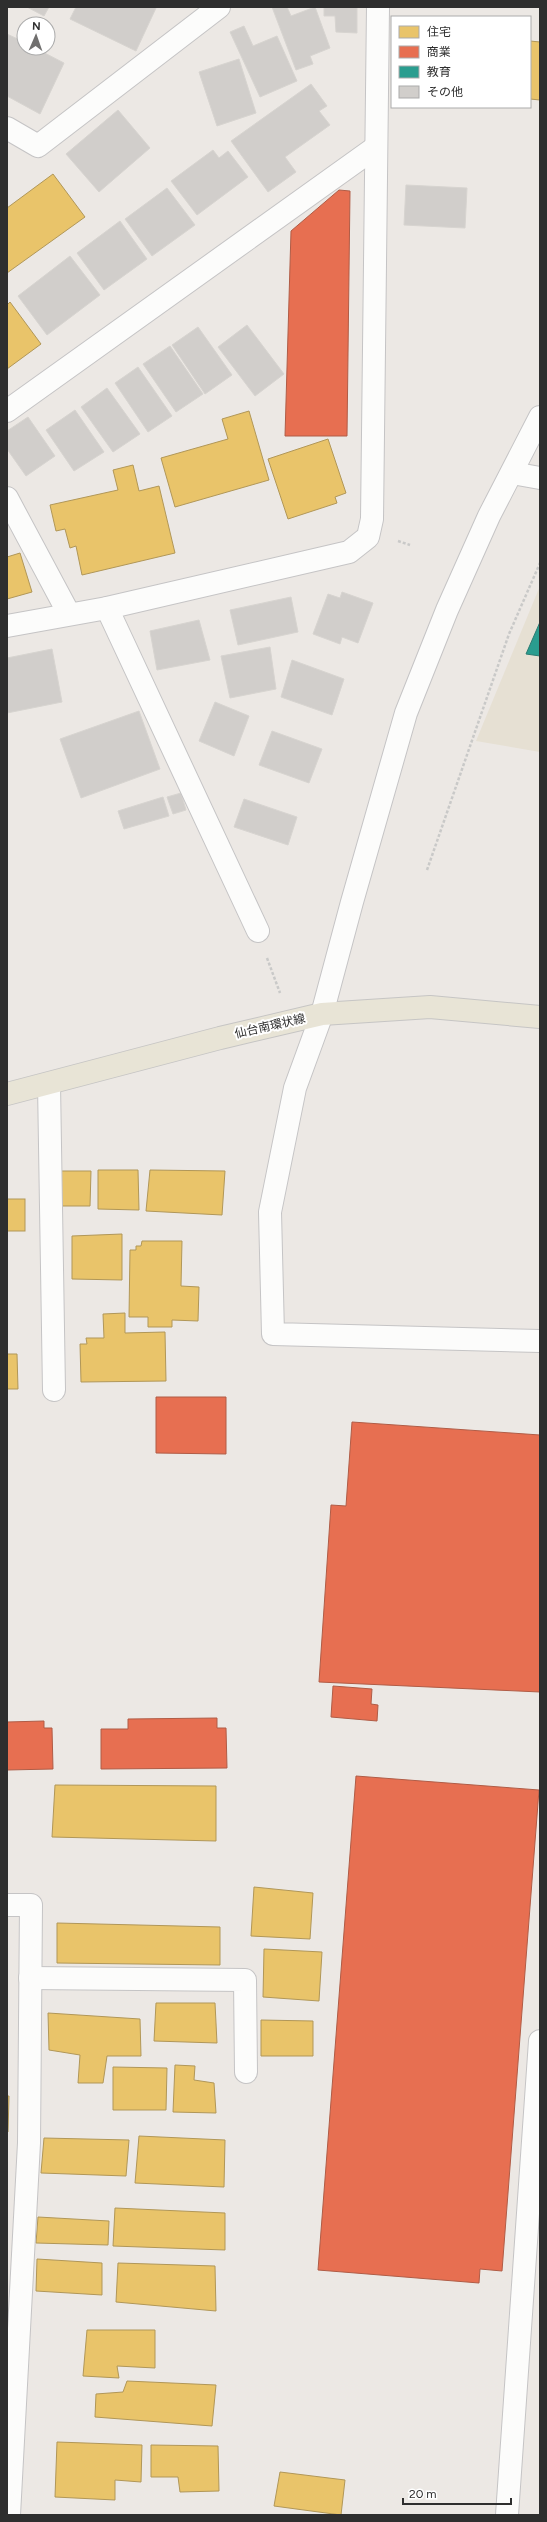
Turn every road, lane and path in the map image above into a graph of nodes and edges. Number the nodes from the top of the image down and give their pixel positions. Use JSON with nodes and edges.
{"nodes":[{"id":1,"x":219,"y":7,"type":"edge"},
{"id":2,"x":378,"y":7,"type":"edge"},
{"id":3,"x":7,"y":128,"type":"edge"},
{"id":4,"x":376,"y":147,"type":"junction"},
{"id":5,"x":7,"y":411,"type":"edge"},
{"id":6,"x":540,"y":417,"type":"edge"},
{"id":7,"x":512,"y":473,"type":"junction"},
{"id":8,"x":540,"y":478,"type":"edge"},
{"id":9,"x":7,"y":498,"type":"edge"},
{"id":10,"x":540,"y":563,"type":"edge"},
{"id":11,"x":107,"y":608,"type":"junction"},
{"id":12,"x":69,"y":614,"type":"junction"},
{"id":13,"x":7,"y":626,"type":"edge"},
{"id":14,"x":427,"y":870,"type":"dead end"},
{"id":15,"x":258,"y":931,"type":"joint"},
{"id":16,"x":280,"y":993,"type":"dead end"},
{"id":17,"x":322,"y":1014,"type":"junction"},
{"id":18,"x":540,"y":1017,"type":"edge"},
{"id":19,"x":49,"y":1084,"type":"junction"},
{"id":20,"x":7,"y":1094,"type":"edge"},
{"id":21,"x":540,"y":1341,"type":"edge"},
{"id":22,"x":54,"y":1390,"type":"dead end"},
{"id":23,"x":7,"y":1905,"type":"edge"},
{"id":24,"x":30,"y":1978,"type":"junction"},
{"id":25,"x":540,"y":2041,"type":"edge"},
{"id":26,"x":246,"y":2072,"type":"dead end"},
{"id":27,"x":9,"y":2515,"type":"edge"},
{"id":28,"x":507,"y":2515,"type":"edge"}],
"edges":[{"from":1,"to":3,"type":"street"},
{"from":2,"to":4,"type":"street"},
{"from":4,"to":5,"type":"street"},
{"from":4,"to":11,"type":"street"},
{"from":6,"to":7,"type":"street"},
{"from":7,"to":8,"type":"street"},
{"from":7,"to":17,"type":"street"},
{"from":9,"to":12,"type":"street"},
{"from":10,"to":14,"type":"path"},
{"from":11,"to":12,"type":"street"},
{"from":11,"to":15,"type":"street"},
{"from":12,"to":13,"type":"street"},
{"from":15,"to":16,"type":"path"},
{"from":17,"to":18,"type":"main road","name":"仙台南環状線"},
{"from":17,"to":19,"type":"main road","name":"仙台南環状線"},
{"from":17,"to":21,"type":"street"},
{"from":19,"to":20,"type":"main road","name":"仙台南環状線"},
{"from":19,"to":22,"type":"street"},
{"from":23,"to":24,"type":"street"},
{"from":24,"to":26,"type":"street"},
{"from":24,"to":27,"type":"street"},
{"from":25,"to":28,"type":"street"}]}
